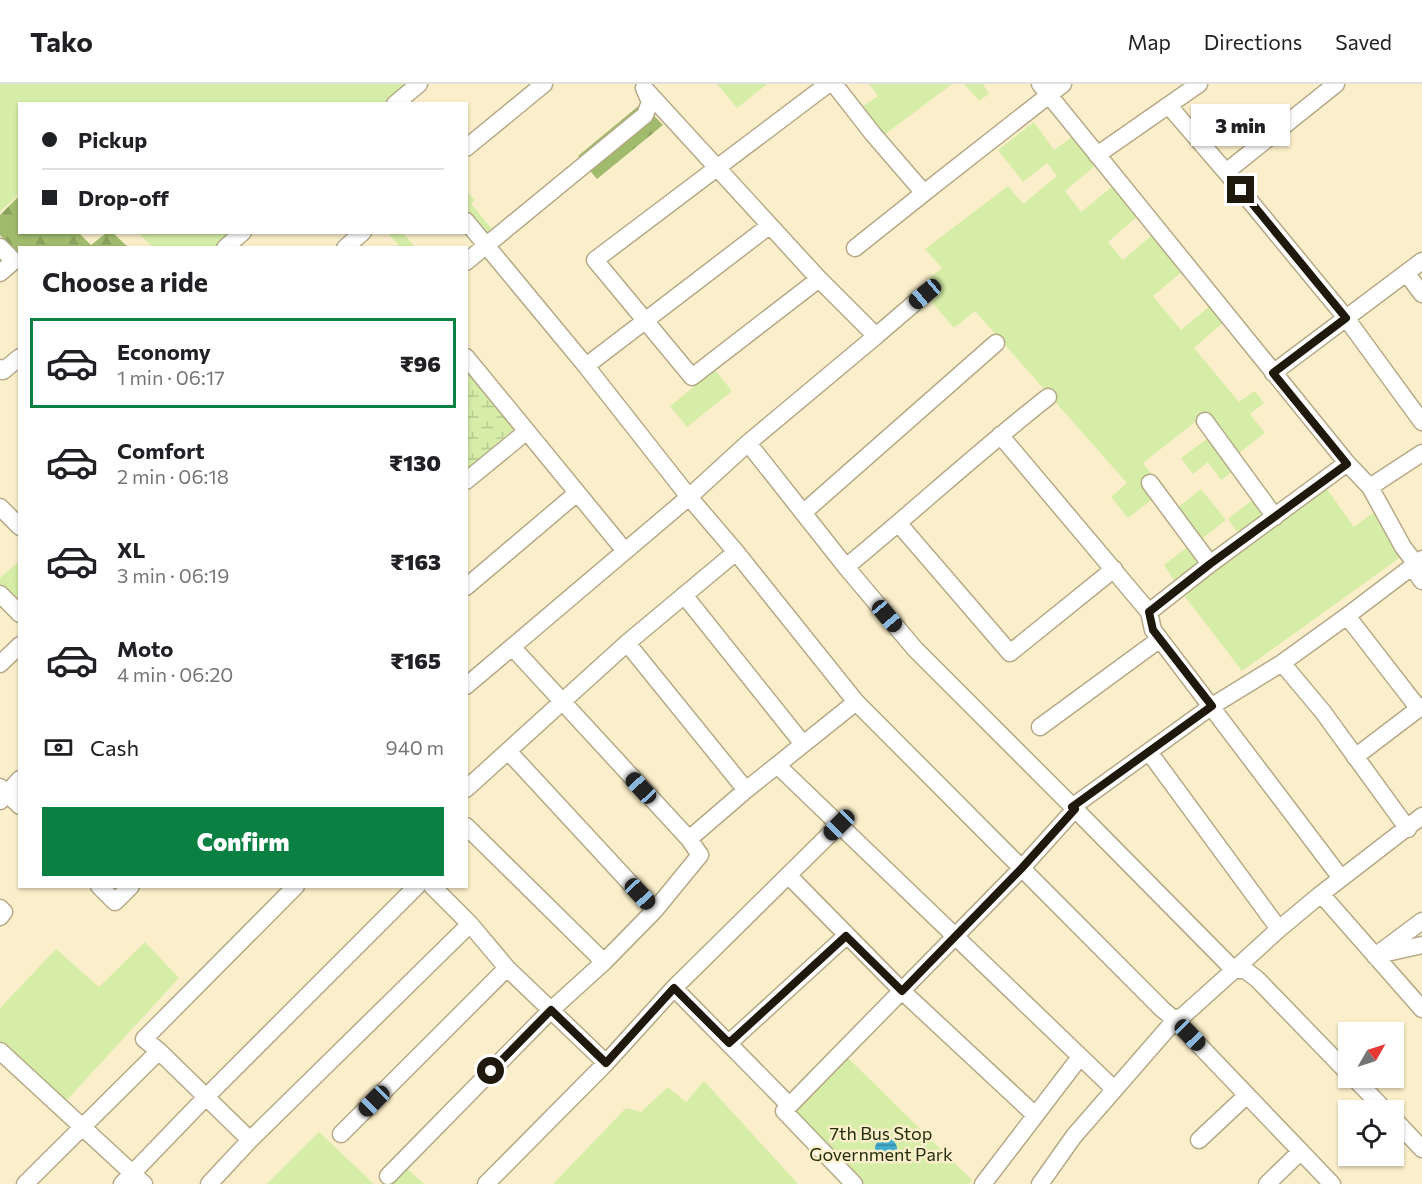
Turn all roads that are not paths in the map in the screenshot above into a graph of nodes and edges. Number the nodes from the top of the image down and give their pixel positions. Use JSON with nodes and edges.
{"nodes":[{"id":1,"x":419,"y":84,"type":"edge"},
{"id":2,"x":544,"y":84,"type":"edge"},
{"id":3,"x":828,"y":84,"type":"edge"},
{"id":4,"x":834,"y":84,"type":"edge"},
{"id":5,"x":1063,"y":84,"type":"edge"},
{"id":6,"x":1199,"y":84,"type":"edge"},
{"id":7,"x":1336,"y":84,"type":"edge"},
{"id":8,"x":643,"y":86,"type":"edge"},
{"id":9,"x":1044,"y":90,"type":"edge"},
{"id":10,"x":397,"y":102,"type":"edge"},
{"id":11,"x":1169,"y":106,"type":"junction"},
{"id":12,"x":468,"y":146,"type":"edge"},
{"id":13,"x":1097,"y":156,"type":"junction"},
{"id":14,"x":717,"y":168,"type":"junction"},
{"id":15,"x":1226,"y":172,"type":"junction"},
{"id":16,"x":924,"y":193,"type":"junction"},
{"id":17,"x":468,"y":216,"type":"edge"},
{"id":18,"x":468,"y":223,"type":"edge"},
{"id":19,"x":770,"y":226,"type":"junction"},
{"id":20,"x":241,"y":234,"type":"edge"},
{"id":21,"x":248,"y":234,"type":"edge"},
{"id":22,"x":361,"y":234,"type":"edge"},
{"id":23,"x":490,"y":244,"type":"junction"},
{"id":24,"x":227,"y":246,"type":"edge"},
{"id":25,"x":234,"y":246,"type":"edge"},
{"id":26,"x":347,"y":246,"type":"edge"},
{"id":27,"x":0,"y":247,"type":"edge"},
{"id":28,"x":855,"y":248,"type":"dead end"},
{"id":29,"x":468,"y":260,"type":"edge"},
{"id":30,"x":1422,"y":261,"type":"edge"},
{"id":31,"x":0,"y":273,"type":"edge"},
{"id":32,"x":1407,"y":274,"type":"junction"},
{"id":33,"x":819,"y":279,"type":"junction"},
{"id":34,"x":925,"y":294,"type":"dead end"},
{"id":35,"x":1422,"y":294,"type":"edge"},
{"id":36,"x":1346,"y":318,"type":"junction"},
{"id":37,"x":646,"y":320,"type":"junction"},
{"id":38,"x":876,"y":336,"type":"junction"},
{"id":39,"x":996,"y":343,"type":"dead end"},
{"id":40,"x":18,"y":359,"type":"edge"},
{"id":41,"x":468,"y":362,"type":"edge"},
{"id":42,"x":588,"y":365,"type":"junction"},
{"id":43,"x":0,"y":368,"type":"edge"},
{"id":44,"x":1273,"y":373,"type":"junction"},
{"id":45,"x":1048,"y":397,"type":"dead end"},
{"id":46,"x":1205,"y":421,"type":"dead end"},
{"id":47,"x":1422,"y":422,"type":"edge"},
{"id":48,"x":527,"y":431,"type":"junction"},
{"id":49,"x":1000,"y":435,"type":"junction"},
{"id":50,"x":748,"y":443,"type":"junction"},
{"id":51,"x":1422,"y":453,"type":"edge"},
{"id":52,"x":1347,"y":464,"type":"junction"},
{"id":53,"x":468,"y":479,"type":"edge"},
{"id":54,"x":1150,"y":483,"type":"dead end"},
{"id":55,"x":1370,"y":487,"type":"junction"},
{"id":56,"x":577,"y":493,"type":"junction"},
{"id":57,"x":692,"y":495,"type":"junction"},
{"id":58,"x":0,"y":507,"type":"edge"},
{"id":59,"x":804,"y":512,"type":"junction"},
{"id":60,"x":1275,"y":517,"type":"junction"},
{"id":61,"x":899,"y":524,"type":"junction"},
{"id":62,"x":18,"y":525,"type":"edge"},
{"id":63,"x":625,"y":551,"type":"junction"},
{"id":64,"x":736,"y":552,"type":"junction"},
{"id":65,"x":1210,"y":564,"type":"junction"},
{"id":66,"x":846,"y":567,"type":"junction"},
{"id":67,"x":1418,"y":568,"type":"edge"},
{"id":68,"x":1114,"y":569,"type":"junction"},
{"id":69,"x":468,"y":585,"type":"edge"},
{"id":70,"x":0,"y":594,"type":"edge"},
{"id":71,"x":684,"y":596,"type":"junction"},
{"id":72,"x":18,"y":612,"type":"edge"},
{"id":73,"x":1149,"y":612,"type":"junction"},
{"id":74,"x":1347,"y":616,"type":"junction"},
{"id":75,"x":1160,"y":639,"type":"junction"},
{"id":76,"x":627,"y":643,"type":"junction"},
{"id":77,"x":18,"y":647,"type":"edge"},
{"id":78,"x":513,"y":648,"type":"junction"},
{"id":79,"x":1282,"y":663,"type":"junction"},
{"id":80,"x":0,"y":664,"type":"edge"},
{"id":81,"x":468,"y":684,"type":"edge"},
{"id":82,"x":562,"y":701,"type":"junction"},
{"id":83,"x":856,"y":702,"type":"junction"},
{"id":84,"x":1212,"y":706,"type":"junction"},
{"id":85,"x":1420,"y":708,"type":"edge"},
{"id":86,"x":1040,"y":727,"type":"dead end"},
{"id":87,"x":803,"y":744,"type":"junction"},
{"id":88,"x":508,"y":751,"type":"junction"},
{"id":89,"x":1149,"y":752,"type":"junction"},
{"id":90,"x":1355,"y":757,"type":"junction"},
{"id":91,"x":777,"y":765,"type":"junction"},
{"id":92,"x":18,"y":781,"type":"edge"},
{"id":93,"x":468,"y":787,"type":"edge"},
{"id":94,"x":746,"y":790,"type":"junction"},
{"id":95,"x":2,"y":794,"type":"edge"},
{"id":96,"x":18,"y":805,"type":"edge"},
{"id":97,"x":1074,"y":808,"type":"junction"},
{"id":98,"x":1422,"y":816,"type":"edge"},
{"id":99,"x":839,"y":825,"type":"junction"},
{"id":100,"x":1408,"y":829,"type":"junction"},
{"id":101,"x":468,"y":832,"type":"edge"},
{"id":102,"x":689,"y":839,"type":"junction"},
{"id":103,"x":1022,"y":867,"type":"junction"},
{"id":104,"x":788,"y":875,"type":"junction"},
{"id":105,"x":1341,"y":878,"type":"junction"},
{"id":106,"x":101,"y":888,"type":"edge"},
{"id":107,"x":129,"y":888,"type":"edge"},
{"id":108,"x":294,"y":888,"type":"edge"},
{"id":109,"x":415,"y":888,"type":"edge"},
{"id":110,"x":434,"y":888,"type":"edge"},
{"id":111,"x":1321,"y":894,"type":"junction"},
{"id":112,"x":0,"y":908,"type":"edge"},
{"id":113,"x":655,"y":910,"type":"junction"},
{"id":114,"x":0,"y":917,"type":"edge"},
{"id":115,"x":1422,"y":921,"type":"edge"},
{"id":116,"x":470,"y":924,"type":"junction"},
{"id":117,"x":1279,"y":929,"type":"junction"},
{"id":118,"x":846,"y":936,"type":"junction"},
{"id":119,"x":954,"y":937,"type":"junction"},
{"id":120,"x":1422,"y":945,"type":"edge"},
{"id":121,"x":1375,"y":956,"type":"junction"},
{"id":122,"x":604,"y":962,"type":"junction"},
{"id":123,"x":507,"y":968,"type":"junction"},
{"id":124,"x":1234,"y":970,"type":"junction"},
{"id":125,"x":674,"y":988,"type":"junction"},
{"id":126,"x":902,"y":991,"type":"junction"},
{"id":127,"x":1422,"y":1008,"type":"edge"},
{"id":128,"x":551,"y":1010,"type":"junction"},
{"id":129,"x":1175,"y":1020,"type":"junction"},
{"id":130,"x":729,"y":1043,"type":"junction"},
{"id":131,"x":0,"y":1051,"type":"edge"},
{"id":132,"x":159,"y":1051,"type":"junction"},
{"id":133,"x":1080,"y":1056,"type":"junction"},
{"id":134,"x":606,"y":1063,"type":"junction"},
{"id":135,"x":1338,"y":1063,"type":"edge"},
{"id":136,"x":1364,"y":1088,"type":"edge"},
{"id":137,"x":1114,"y":1089,"type":"junction"},
{"id":138,"x":1247,"y":1095,"type":"junction"},
{"id":139,"x":206,"y":1096,"type":"junction"},
{"id":140,"x":1375,"y":1100,"type":"edge"},
{"id":141,"x":789,"y":1105,"type":"junction"},
{"id":142,"x":1034,"y":1114,"type":"junction"},
{"id":143,"x":83,"y":1127,"type":"junction"},
{"id":144,"x":1404,"y":1130,"type":"edge"},
{"id":145,"x":341,"y":1134,"type":"dead end"},
{"id":146,"x":250,"y":1140,"type":"junction"},
{"id":147,"x":1199,"y":1140,"type":"dead end"},
{"id":148,"x":1422,"y":1149,"type":"edge"},
{"id":149,"x":1301,"y":1151,"type":"junction"},
{"id":150,"x":388,"y":1176,"type":"dead end"},
{"id":151,"x":133,"y":1180,"type":"edge"},
{"id":152,"x":25,"y":1184,"type":"edge"},
{"id":153,"x":209,"y":1184,"type":"edge"},
{"id":154,"x":486,"y":1184,"type":"edge"},
{"id":155,"x":854,"y":1184,"type":"edge"},
{"id":156,"x":983,"y":1184,"type":"edge"},
{"id":157,"x":1040,"y":1184,"type":"edge"},
{"id":158,"x":1267,"y":1184,"type":"edge"},
{"id":159,"x":1332,"y":1184,"type":"edge"}],
"edges":[{"from":1,"to":10,"type":"street"},
{"from":2,"to":12,"type":"street"},
{"from":3,"to":14,"type":"street"},
{"from":4,"to":16,"type":"street"},
{"from":5,"to":9,"type":"street"},
{"from":6,"to":11,"type":"street"},
{"from":7,"to":15,"type":"street"},
{"from":8,"to":14,"type":"street"},
{"from":8,"to":23,"type":"street"},
{"from":9,"to":13,"type":"street"},
{"from":9,"to":16,"type":"street"},
{"from":11,"to":13,"type":"street"},
{"from":11,"to":15,"type":"street"},
{"from":13,"to":44,"type":"street"},
{"from":14,"to":19,"type":"street"},
{"from":14,"to":37,"type":"street"},
{"from":15,"to":36,"type":"street"},
{"from":16,"to":28,"type":"street"},
{"from":17,"to":23,"type":"street"},
{"from":18,"to":23,"type":"street"},
{"from":19,"to":33,"type":"street"},
{"from":19,"to":37,"type":"street"},
{"from":20,"to":24,"type":"street"},
{"from":21,"to":25,"type":"street"},
{"from":22,"to":26,"type":"street"},
{"from":23,"to":29,"type":"street"},
{"from":23,"to":42,"type":"street"},
{"from":27,"to":31,"type":"street"},
{"from":30,"to":32,"type":"street"},
{"from":32,"to":35,"type":"street"},
{"from":32,"to":36,"type":"street"},
{"from":33,"to":37,"type":"street"},
{"from":33,"to":38,"type":"street"},
{"from":34,"to":38,"type":"street"},
{"from":36,"to":44,"type":"street"},
{"from":36,"to":47,"type":"street"},
{"from":37,"to":42,"type":"street"},
{"from":38,"to":50,"type":"street"},
{"from":39,"to":59,"type":"street"},
{"from":40,"to":43,"type":"street"},
{"from":41,"to":48,"type":"street"},
{"from":42,"to":57,"type":"street"},
{"from":44,"to":52,"type":"street"},
{"from":45,"to":49,"type":"street"},
{"from":46,"to":60,"type":"street"},
{"from":48,"to":53,"type":"street"},
{"from":48,"to":56,"type":"street"},
{"from":49,"to":61,"type":"street"},
{"from":49,"to":68,"type":"street"},
{"from":50,"to":57,"type":"street"},
{"from":50,"to":59,"type":"street"},
{"from":51,"to":55,"type":"street"},
{"from":52,"to":55,"type":"street"},
{"from":52,"to":60,"type":"street"},
{"from":54,"to":65,"type":"street"},
{"from":55,"to":67,"type":"street"},
{"from":56,"to":63,"type":"street"},
{"from":56,"to":69,"type":"street"},
{"from":57,"to":63,"type":"street"},
{"from":57,"to":64,"type":"street"},
{"from":57,"to":103,"type":"street"},
{"from":58,"to":62,"type":"street"},
{"from":59,"to":66,"type":"street"},
{"from":60,"to":65,"type":"street"},
{"from":61,"to":66,"type":"street"},
{"from":61,"to":68,"type":"street"},
{"from":63,"to":78,"type":"street"},
{"from":64,"to":71,"type":"street"},
{"from":64,"to":83,"type":"street"},
{"from":65,"to":73,"type":"street"},
{"from":66,"to":97,"type":"street"},
{"from":67,"to":74,"type":"street"},
{"from":68,"to":73,"type":"street"},
{"from":70,"to":72,"type":"street"},
{"from":71,"to":76,"type":"street"},
{"from":71,"to":87,"type":"street"},
{"from":73,"to":75,"type":"street"},
{"from":74,"to":79,"type":"street"},
{"from":74,"to":85,"type":"street"},
{"from":75,"to":84,"type":"street"},
{"from":75,"to":86,"type":"street"},
{"from":76,"to":82,"type":"street"},
{"from":76,"to":94,"type":"street"},
{"from":77,"to":80,"type":"street"},
{"from":78,"to":81,"type":"street"},
{"from":78,"to":82,"type":"street"},
{"from":79,"to":84,"type":"street"},
{"from":79,"to":90,"type":"street"},
{"from":82,"to":88,"type":"street"},
{"from":82,"to":102,"type":"street"},
{"from":83,"to":87,"type":"street"},
{"from":83,"to":103,"type":"street"},
{"from":84,"to":89,"type":"street"},
{"from":84,"to":105,"type":"street"},
{"from":85,"to":90,"type":"street"},
{"from":87,"to":91,"type":"street"},
{"from":88,"to":93,"type":"street"},
{"from":88,"to":113,"type":"street"},
{"from":89,"to":97,"type":"street"},
{"from":89,"to":117,"type":"street"},
{"from":90,"to":100,"type":"street"},
{"from":91,"to":94,"type":"street"},
{"from":91,"to":99,"type":"street"},
{"from":92,"to":95,"type":"street"},
{"from":94,"to":102,"type":"street"},
{"from":95,"to":96,"type":"street"},
{"from":97,"to":103,"type":"street"},
{"from":97,"to":124,"type":"street"},
{"from":98,"to":100,"type":"street"},
{"from":99,"to":104,"type":"street"},
{"from":99,"to":119,"type":"street"},
{"from":100,"to":105,"type":"street"},
{"from":101,"to":122,"type":"street"},
{"from":102,"to":113,"type":"street"},
{"from":103,"to":119,"type":"street"},
{"from":103,"to":129,"type":"street"},
{"from":104,"to":118,"type":"street"},
{"from":104,"to":125,"type":"street"},
{"from":105,"to":111,"type":"street"},
{"from":106,"to":107,"type":"street"},
{"from":108,"to":132,"type":"street"},
{"from":109,"to":139,"type":"street"},
{"from":110,"to":116,"type":"street"},
{"from":111,"to":117,"type":"street"},
{"from":111,"to":121,"type":"street"},
{"from":112,"to":114,"type":"street"},
{"from":113,"to":122,"type":"street"},
{"from":115,"to":121,"type":"street"},
{"from":116,"to":123,"type":"street"},
{"from":116,"to":146,"type":"street"},
{"from":117,"to":124,"type":"street"},
{"from":118,"to":126,"type":"street"},
{"from":118,"to":130,"type":"street"},
{"from":119,"to":126,"type":"street"},
{"from":119,"to":133,"type":"street"},
{"from":120,"to":121,"type":"street"},
{"from":121,"to":127,"type":"street"},
{"from":122,"to":128,"type":"street"},
{"from":123,"to":128,"type":"street"},
{"from":123,"to":145,"type":"street"},
{"from":124,"to":129,"type":"street"},
{"from":124,"to":135,"type":"street"},
{"from":125,"to":130,"type":"street"},
{"from":125,"to":134,"type":"street"},
{"from":126,"to":141,"type":"street"},
{"from":126,"to":142,"type":"street"},
{"from":128,"to":134,"type":"street"},
{"from":128,"to":150,"type":"street"},
{"from":129,"to":137,"type":"street"},
{"from":129,"to":138,"type":"street"},
{"from":130,"to":141,"type":"street"},
{"from":131,"to":143,"type":"street"},
{"from":132,"to":139,"type":"street"},
{"from":132,"to":143,"type":"street"},
{"from":133,"to":137,"type":"street"},
{"from":133,"to":142,"type":"street"},
{"from":134,"to":154,"type":"street"},
{"from":136,"to":140,"type":"street"},
{"from":137,"to":157,"type":"street"},
{"from":138,"to":147,"type":"street"},
{"from":138,"to":149,"type":"street"},
{"from":139,"to":146,"type":"street"},
{"from":139,"to":151,"type":"street"},
{"from":141,"to":155,"type":"street"},
{"from":142,"to":156,"type":"street"},
{"from":143,"to":151,"type":"street"},
{"from":143,"to":152,"type":"street"},
{"from":144,"to":148,"type":"street"},
{"from":146,"to":153,"type":"street"},
{"from":149,"to":158,"type":"street"},
{"from":149,"to":159,"type":"street"}]}
